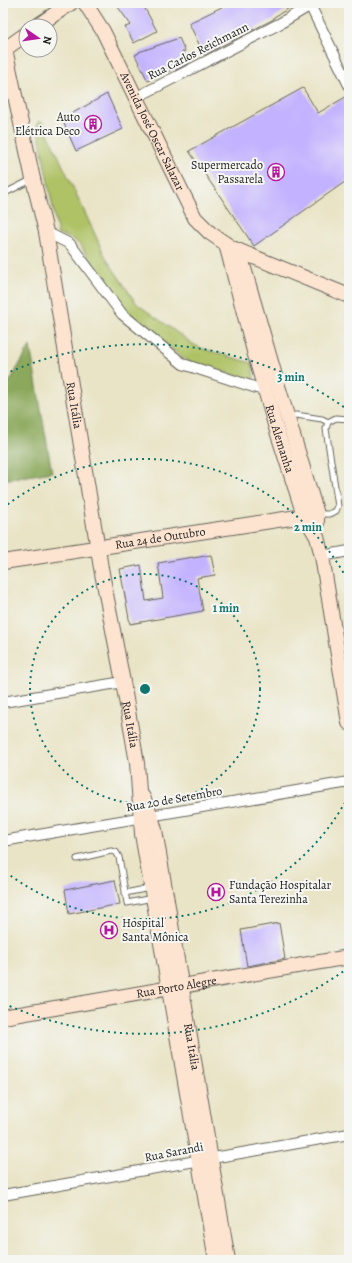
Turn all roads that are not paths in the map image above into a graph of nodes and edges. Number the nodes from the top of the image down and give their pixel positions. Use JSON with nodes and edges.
{"nodes":[{"id":1,"x":71,"y":3,"type":"edge"},
{"id":2,"x":85,"y":3,"type":"edge"},
{"id":3,"x":311,"y":4,"type":"edge"},
{"id":4,"x":49,"y":18,"type":"edge"},
{"id":5,"x":18,"y":39,"type":"edge"},
{"id":6,"x":4,"y":48,"type":"edge"},
{"id":7,"x":349,"y":85,"type":"edge"},
{"id":8,"x":135,"y":98,"type":"junction"},
{"id":9,"x":33,"y":179,"type":"junction"},
{"id":10,"x":3,"y":194,"type":"edge"},
{"id":11,"x":46,"y":232,"type":"junction"},
{"id":12,"x":233,"y":248,"type":"junction"},
{"id":13,"x":349,"y":296,"type":"edge"},
{"id":14,"x":266,"y":391,"type":"junction"},
{"id":15,"x":288,"y":418,"type":"junction"},
{"id":16,"x":349,"y":419,"type":"edge"},
{"id":17,"x":328,"y":422,"type":"junction"},
{"id":18,"x":276,"y":428,"type":"junction"},
{"id":19,"x":310,"y":514,"type":"junction"},
{"id":20,"x":98,"y":546,"type":"junction"},
{"id":21,"x":349,"y":551,"type":"edge"},
{"id":22,"x":322,"y":556,"type":"junction"},
{"id":23,"x":3,"y":562,"type":"edge"},
{"id":24,"x":123,"y":682,"type":"junction"},
{"id":25,"x":3,"y":702,"type":"edge"},
{"id":26,"x":349,"y":723,"type":"edge"},
{"id":27,"x":349,"y":782,"type":"edge"},
{"id":28,"x":146,"y":816,"type":"junction"},
{"id":29,"x":3,"y":841,"type":"edge"},
{"id":30,"x":77,"y":859,"type":"dead end"},
{"id":31,"x":153,"y":892,"type":"junction"},
{"id":32,"x":125,"y":893,"type":"junction"},
{"id":33,"x":349,"y":957,"type":"edge"},
{"id":34,"x":175,"y":987,"type":"junction"},
{"id":35,"x":3,"y":1017,"type":"edge"},
{"id":36,"x":349,"y":1134,"type":"edge"},
{"id":37,"x":205,"y":1159,"type":"junction"},
{"id":38,"x":3,"y":1195,"type":"edge"},
{"id":39,"x":222,"y":1256,"type":"edge"}],
"edges":[{"from":1,"to":4,"type":"main road"},
{"from":2,"to":8,"type":"main road","name":"Avenida José Oscar Salazar"},
{"from":3,"to":7,"type":"street"},
{"from":3,"to":8,"type":"street","name":"Rua Carlos Reichmann"},
{"from":5,"to":6,"type":"main road","name":"Rua Itália"},
{"from":6,"to":9,"type":"main road","name":"Rua Itália"},
{"from":8,"to":12,"type":"main road","name":"Avenida José Oscar Salazar"},
{"from":9,"to":10,"type":"lane"},
{"from":9,"to":11,"type":"main road","name":"Rua Itália"},
{"from":11,"to":14,"type":"street"},
{"from":11,"to":20,"type":"main road","name":"Rua Itália"},
{"from":12,"to":13,"type":"main road","name":"Avenida José Oscar Salazar"},
{"from":12,"to":14,"type":"main road","name":"Rua Alemanha"},
{"from":12,"to":15,"type":"main road","name":"Rua Alemanha"},
{"from":14,"to":18,"type":"main road","name":"Rua Alemanha"},
{"from":15,"to":17,"type":"lane"},
{"from":15,"to":18,"type":"lane"},
{"from":15,"to":19,"type":"main road","name":"Rua Alemanha"},
{"from":16,"to":17,"type":"lane"},
{"from":17,"to":19,"type":"lane"},
{"from":18,"to":19,"type":"main road","name":"Rua Alemanha"},
{"from":19,"to":20,"type":"main road","name":"Rua 24 de Outubro"},
{"from":19,"to":22,"type":"main road","name":"Rua Alemanha"},
{"from":20,"to":23,"type":"main road","name":"Rua 24 de Outubro"},
{"from":20,"to":24,"type":"main road","name":"Rua Itália"},
{"from":21,"to":22,"type":"street"},
{"from":22,"to":26,"type":"main road","name":"Rua Alemanha"},
{"from":24,"to":25,"type":"street"},
{"from":24,"to":28,"type":"main road","name":"Rua Itália"},
{"from":27,"to":28,"type":"street","name":"Rua 20 de Setembro"},
{"from":28,"to":29,"type":"street","name":"Rua 20 de Setembro"},
{"from":28,"to":31,"type":"main road","name":"Rua Itália"},
{"from":28,"to":34,"type":"main road","name":"Rua Itália"},
{"from":30,"to":32,"type":"lane"},
{"from":31,"to":32,"type":"lane"},
{"from":31,"to":32,"type":"lane"},
{"from":31,"to":34,"type":"main road","name":"Rua Itália"},
{"from":33,"to":34,"type":"main road","name":"Rua Porto Alegre"},
{"from":34,"to":35,"type":"main road","name":"Rua Porto Alegre"},
{"from":34,"to":37,"type":"main road","name":"Rua Itália"},
{"from":36,"to":37,"type":"street","name":"Rua Sarandi"},
{"from":37,"to":38,"type":"street","name":"Rua Sarandi"},
{"from":37,"to":39,"type":"main road","name":"Rua Itália"}]}
